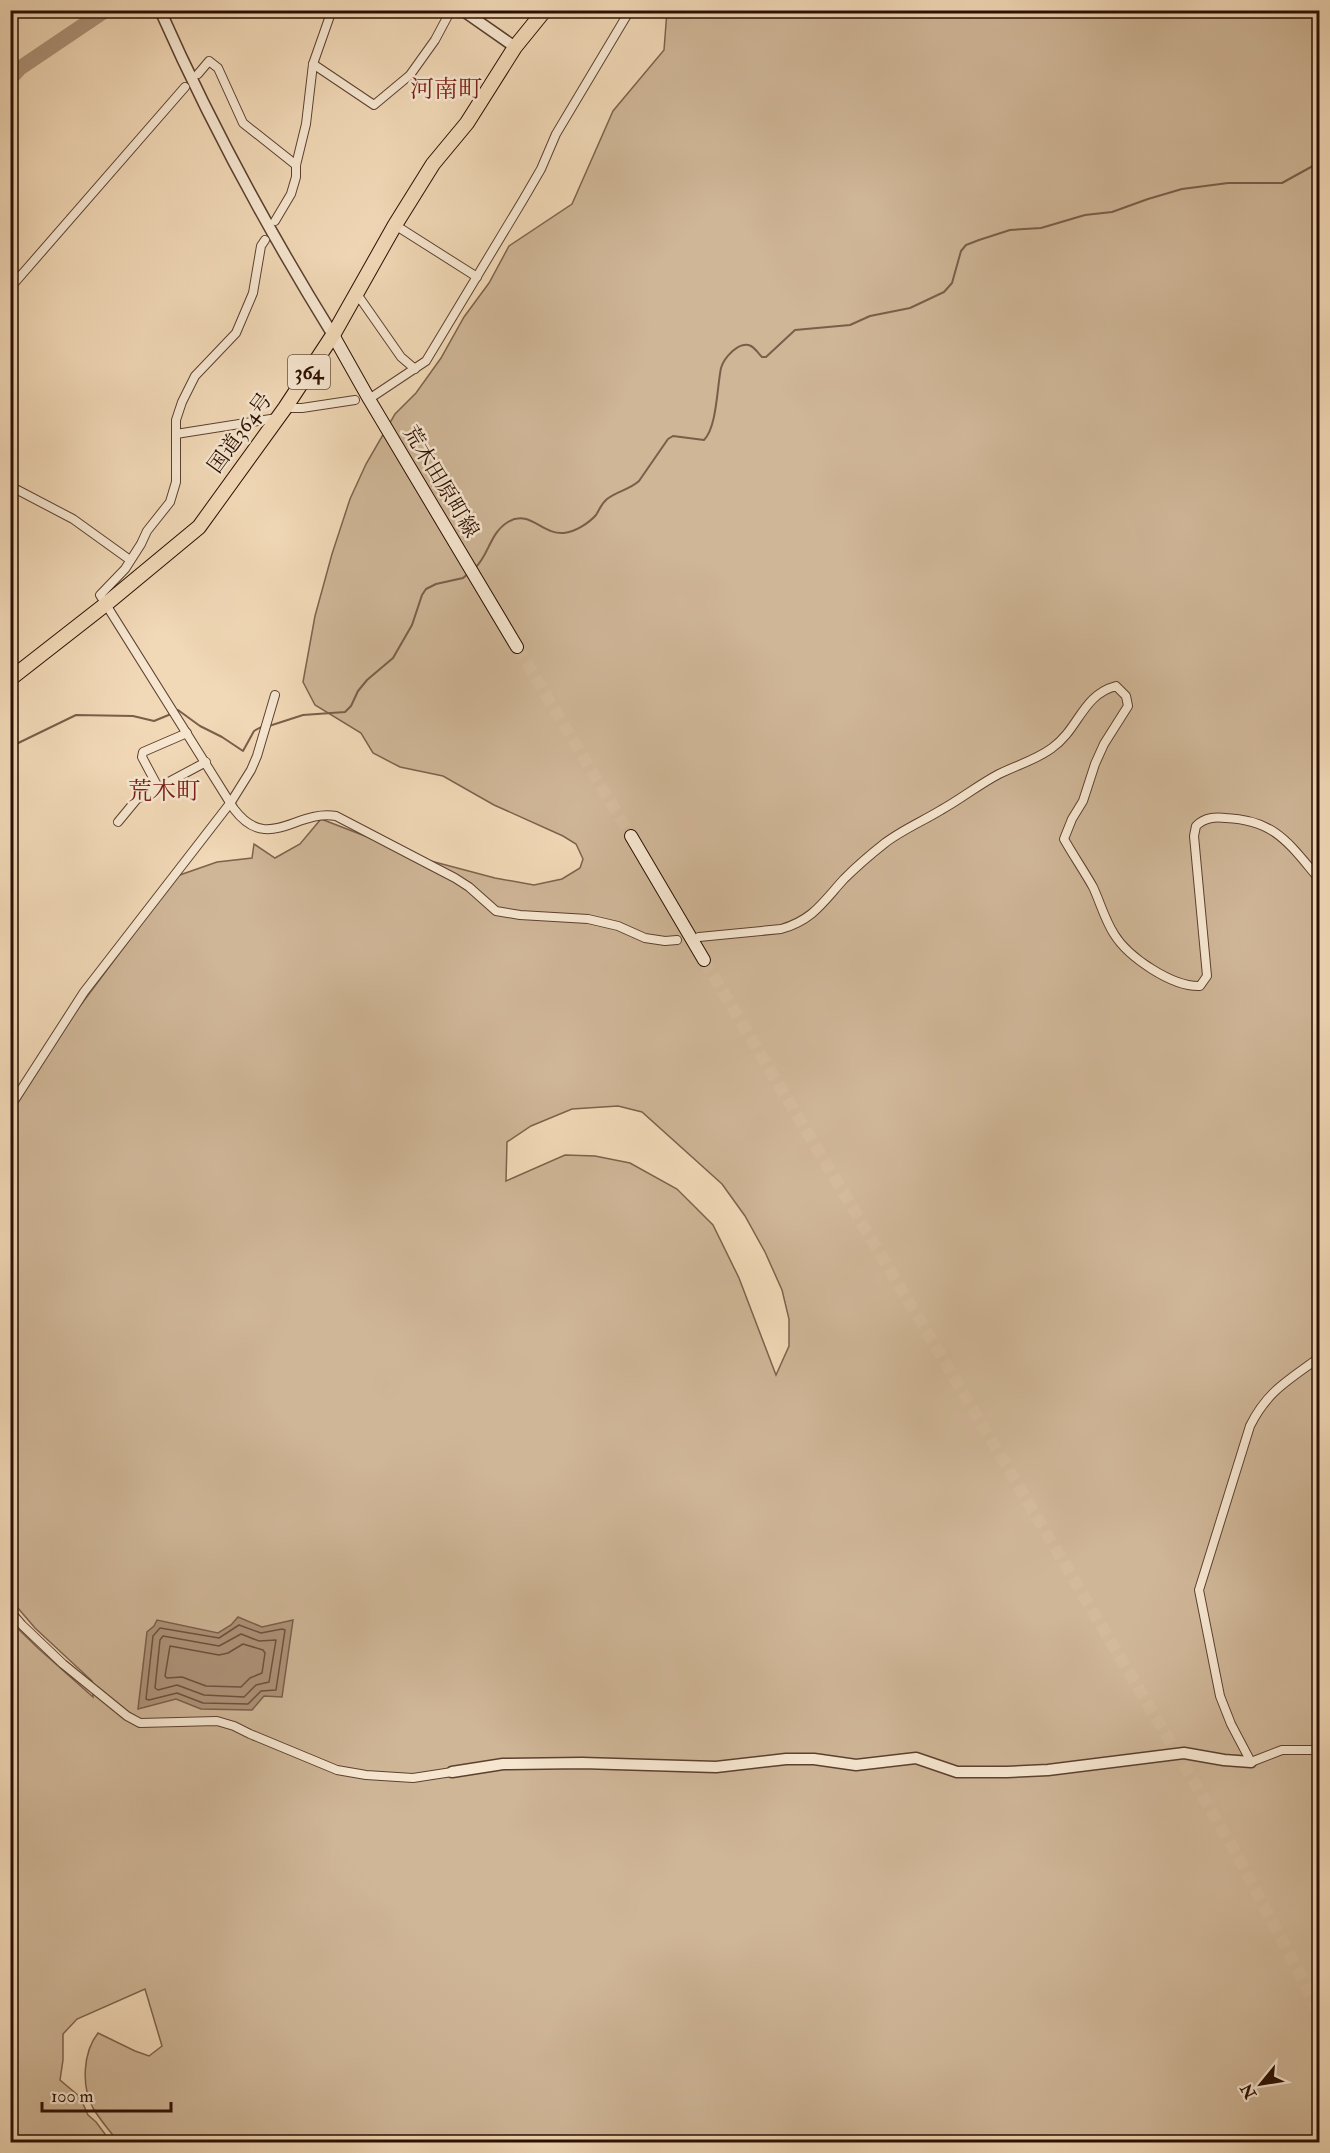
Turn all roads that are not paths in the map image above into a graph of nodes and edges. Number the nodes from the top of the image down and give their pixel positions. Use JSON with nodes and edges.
{"nodes":[{"id":1,"x":160,"y":10,"type":"edge"},
{"id":2,"x":332,"y":10,"type":"edge"},
{"id":3,"x":451,"y":10,"type":"edge"},
{"id":4,"x":462,"y":10,"type":"edge"},
{"id":5,"x":630,"y":10,"type":"edge"},
{"id":6,"x":538,"y":14,"type":"edge"},
{"id":7,"x":515,"y":47,"type":"junction"},
{"id":8,"x":313,"y":64,"type":"junction"},
{"id":9,"x":198,"y":74,"type":"dead end"},
{"id":10,"x":185,"y":87,"type":"dead end"},
{"id":11,"x":296,"y":165,"type":"junction"},
{"id":12,"x":275,"y":221,"type":"dead end"},
{"id":13,"x":395,"y":225,"type":"junction"},
{"id":14,"x":264,"y":240,"type":"dead end"},
{"id":15,"x":477,"y":277,"type":"junction"},
{"id":16,"x":10,"y":288,"type":"edge"},
{"id":17,"x":357,"y":294,"type":"junction"},
{"id":18,"x":333,"y":335,"type":"junction"},
{"id":19,"x":415,"y":369,"type":"junction"},
{"id":20,"x":369,"y":399,"type":"junction"},
{"id":21,"x":355,"y":400,"type":"dead end"},
{"id":22,"x":281,"y":413,"type":"junction"},
{"id":23,"x":176,"y":434,"type":"junction"},
{"id":24,"x":10,"y":486,"type":"edge"},
{"id":25,"x":130,"y":560,"type":"junction"},
{"id":26,"x":106,"y":604,"type":"junction"},
{"id":27,"x":517,"y":647,"type":"tunnel mouth"},
{"id":28,"x":10,"y":679,"type":"edge"},
{"id":29,"x":275,"y":695,"type":"dead end"},
{"id":30,"x":187,"y":733,"type":"junction"},
{"id":31,"x":206,"y":762,"type":"junction"},
{"id":32,"x":158,"y":787,"type":"junction"},
{"id":33,"x":231,"y":802,"type":"junction"},
{"id":34,"x":118,"y":822,"type":"dead end"},
{"id":35,"x":631,"y":836,"type":"tunnel mouth"},
{"id":36,"x":1320,"y":880,"type":"edge"},
{"id":37,"x":699,"y":938,"type":"dead end"},
{"id":38,"x":677,"y":940,"type":"dead end"},
{"id":39,"x":704,"y":960,"type":"tunnel mouth"},
{"id":40,"x":10,"y":1107,"type":"edge"},
{"id":41,"x":1320,"y":1357,"type":"edge"},
{"id":42,"x":10,"y":1611,"type":"edge"},
{"id":43,"x":1320,"y":1750,"type":"edge"},
{"id":44,"x":1251,"y":1762,"type":"junction"},
{"id":45,"x":452,"y":1772,"type":"joint"}],
"edges":[{"from":1,"to":18,"type":"street"},
{"from":2,"to":8,"type":"street"},
{"from":3,"to":8,"type":"street"},
{"from":4,"to":7,"type":"street"},
{"from":5,"to":15,"type":"street"},
{"from":6,"to":7,"type":"highway","name":"国道364号","number":"364"},
{"from":7,"to":13,"type":"highway","name":"国道364号","number":"364"},
{"from":8,"to":11,"type":"street"},
{"from":9,"to":11,"type":"street"},
{"from":10,"to":16,"type":"street"},
{"from":11,"to":12,"type":"street"},
{"from":13,"to":15,"type":"street"},
{"from":13,"to":17,"type":"highway","name":"国道364号","number":"364"},
{"from":14,"to":23,"type":"street"},
{"from":15,"to":19,"type":"street"},
{"from":17,"to":18,"type":"highway","name":"国道364号","number":"364"},
{"from":17,"to":19,"type":"street"},
{"from":18,"to":20,"type":"main road","name":"荒木田原町線"},
{"from":18,"to":22,"type":"highway","name":"国道364号","number":"364"},
{"from":19,"to":20,"type":"street"},
{"from":20,"to":27,"type":"main road","name":"荒木田原町線"},
{"from":21,"to":22,"type":"street"},
{"from":22,"to":23,"type":"street"},
{"from":22,"to":26,"type":"highway","name":"国道364号","number":"364"},
{"from":23,"to":25,"type":"street"},
{"from":24,"to":25,"type":"street"},
{"from":25,"to":26,"type":"street"},
{"from":26,"to":28,"type":"highway","name":"国道364号","number":"364"},
{"from":26,"to":30,"type":"street"},
{"from":29,"to":33,"type":"street"},
{"from":30,"to":31,"type":"street"},
{"from":30,"to":32,"type":"street"},
{"from":31,"to":32,"type":"street"},
{"from":31,"to":33,"type":"street"},
{"from":32,"to":34,"type":"street"},
{"from":33,"to":38,"type":"street"},
{"from":33,"to":40,"type":"street"},
{"from":35,"to":39,"type":"main road"},
{"from":36,"to":37,"type":"street"},
{"from":41,"to":44,"type":"street"},
{"from":42,"to":45,"type":"street"},
{"from":43,"to":44,"type":"street"},
{"from":44,"to":45,"type":"street"}]}
